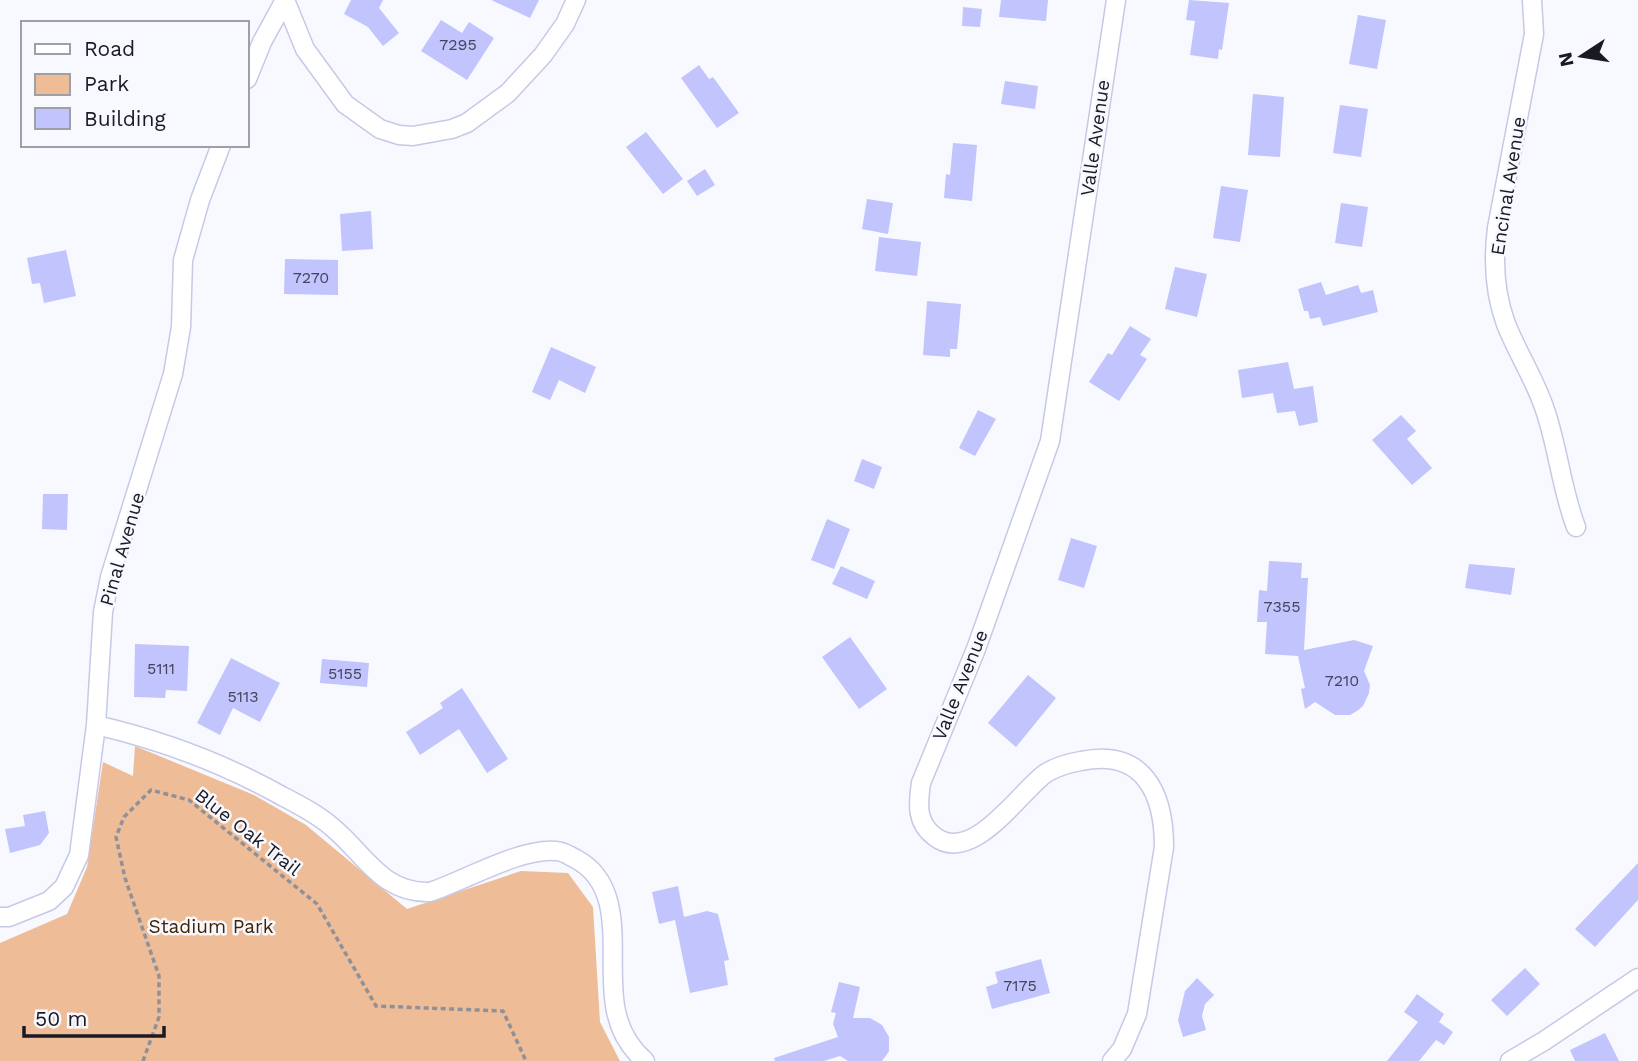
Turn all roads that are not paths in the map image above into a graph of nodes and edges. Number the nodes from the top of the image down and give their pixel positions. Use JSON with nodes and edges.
{"nodes":[{"id":1,"x":285,"y":0,"type":"edge"},
{"id":2,"x":576,"y":0,"type":"edge"},
{"id":3,"x":1116,"y":0,"type":"edge"},
{"id":4,"x":1532,"y":0,"type":"edge"},
{"id":5,"x":248,"y":77,"type":"edge"},
{"id":6,"x":219,"y":147,"type":"edge"},
{"id":7,"x":1576,"y":527,"type":"dead end"},
{"id":8,"x":96,"y":725,"type":"junction"},
{"id":9,"x":0,"y":917,"type":"edge"},
{"id":10,"x":1637,"y":983,"type":"edge"},
{"id":11,"x":645,"y":1061,"type":"edge"},
{"id":12,"x":1112,"y":1061,"type":"edge"},
{"id":13,"x":1510,"y":1061,"type":"edge"}],
"edges":[{"from":1,"to":2,"type":"street"},
{"from":1,"to":5,"type":"street"},
{"from":3,"to":12,"type":"street","name":"Valle Avenue"},
{"from":4,"to":7,"type":"street","name":"Encinal Avenue"},
{"from":6,"to":8,"type":"street","name":"Pinal Avenue"},
{"from":8,"to":9,"type":"street","name":"Pinal Avenue"},
{"from":8,"to":11,"type":"street"},
{"from":10,"to":13,"type":"street"}]}
